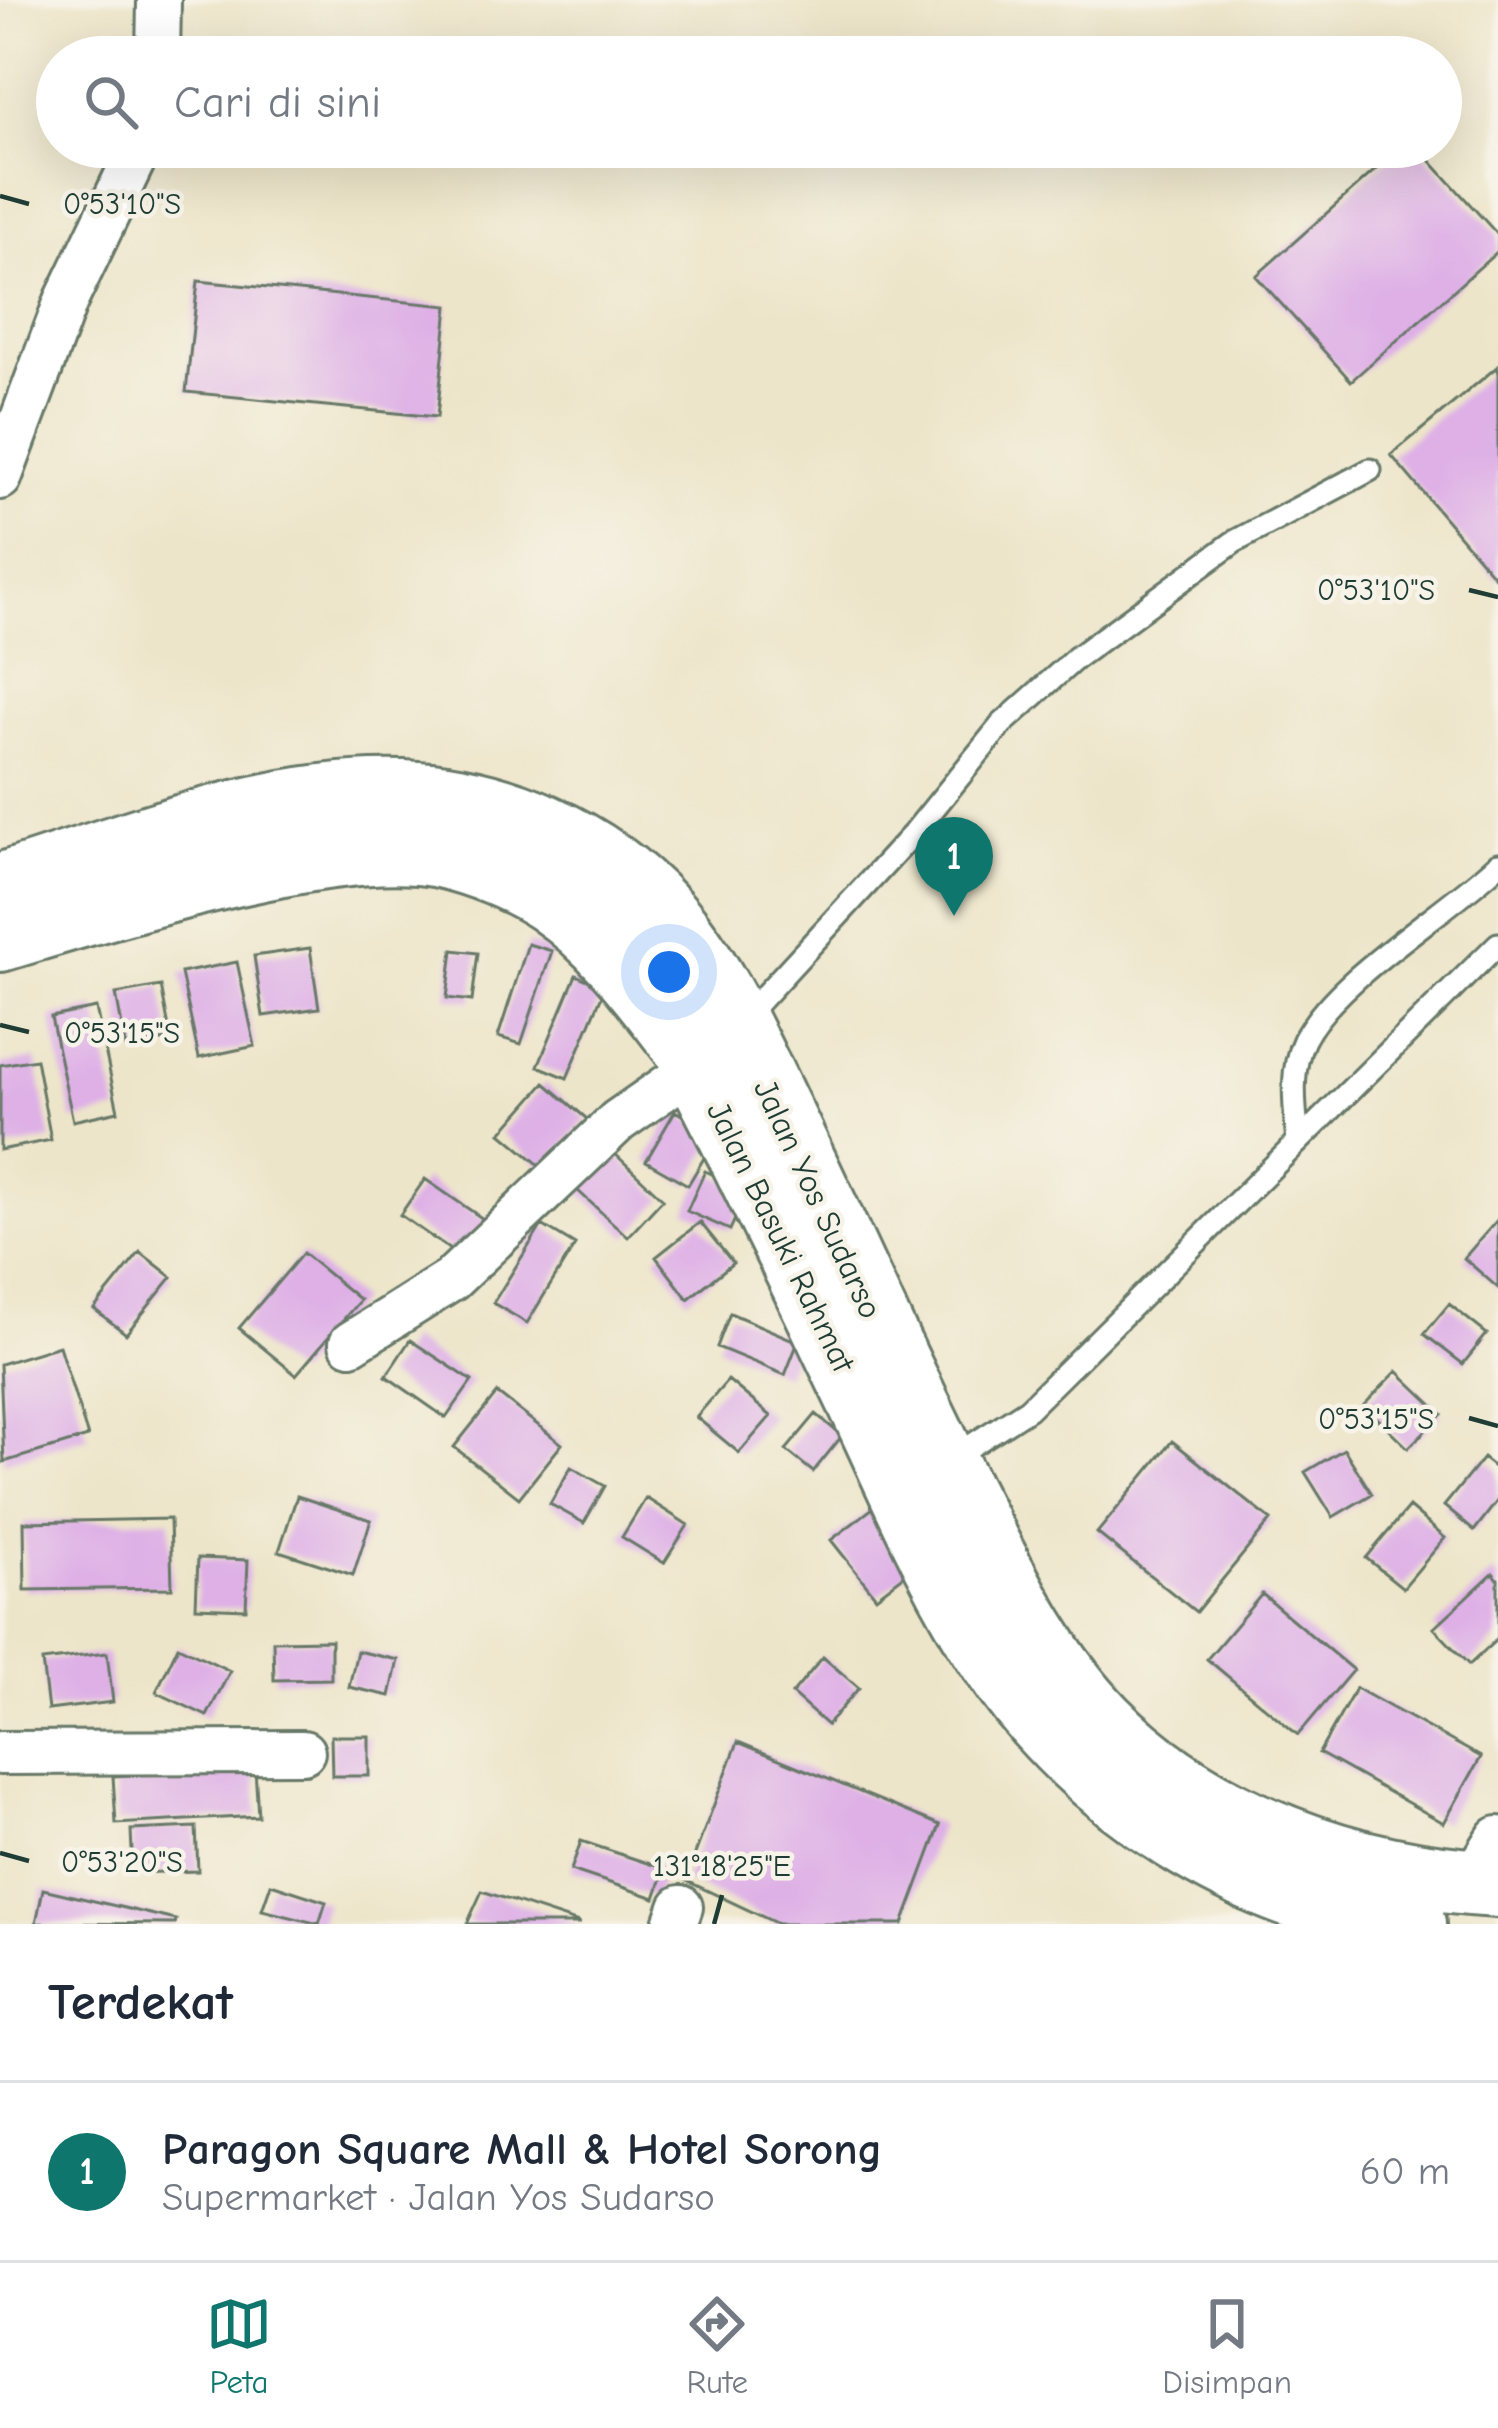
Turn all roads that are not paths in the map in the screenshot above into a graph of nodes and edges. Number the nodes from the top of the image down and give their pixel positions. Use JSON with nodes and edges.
{"nodes":[{"id":1,"x":159,"y":0,"type":"edge"},
{"id":2,"x":158,"y":36,"type":"edge"},
{"id":3,"x":130,"y":168,"type":"edge"},
{"id":4,"x":1370,"y":470,"type":"dead end"},
{"id":5,"x":0,"y":478,"type":"edge"},
{"id":6,"x":1498,"y":864,"type":"edge"},
{"id":7,"x":0,"y":887,"type":"edge"},
{"id":8,"x":0,"y":938,"type":"edge"},
{"id":9,"x":1498,"y":944,"type":"edge"},
{"id":10,"x":717,"y":1046,"type":"junction"},
{"id":11,"x":1298,"y":1142,"type":"junction"},
{"id":12,"x":350,"y":1343,"type":"dead end"},
{"id":13,"x":944,"y":1464,"type":"junction"},
{"id":14,"x":304,"y":1752,"type":"dead end"},
{"id":15,"x":0,"y":1753,"type":"edge"},
{"id":16,"x":1489,"y":1868,"type":"edge"},
{"id":17,"x":1260,"y":1905,"type":"edge"},
{"id":18,"x":1412,"y":1924,"type":"edge"}],
"edges":[{"from":1,"to":2,"type":"street"},
{"from":3,"to":5,"type":"street"},
{"from":4,"to":10,"type":"lane"},
{"from":6,"to":11,"type":"lane"},
{"from":7,"to":10,"type":"highway","name":"Jalan Yos Sudarso"},
{"from":8,"to":10,"type":"highway","name":"Jalan Basuki Rahmat"},
{"from":9,"to":11,"type":"lane"},
{"from":10,"to":12,"type":"street"},
{"from":10,"to":13,"type":"highway","name":"Jalan Yos Sudarso"},
{"from":10,"to":17,"type":"highway","name":"Jalan Basuki Rahmat"},
{"from":11,"to":13,"type":"lane"},
{"from":13,"to":16,"type":"highway","name":"Jalan Yos Sudarso"},
{"from":14,"to":15,"type":"street"},
{"from":17,"to":18,"type":"highway","name":"Jalan Basuki Rahmat"}]}
